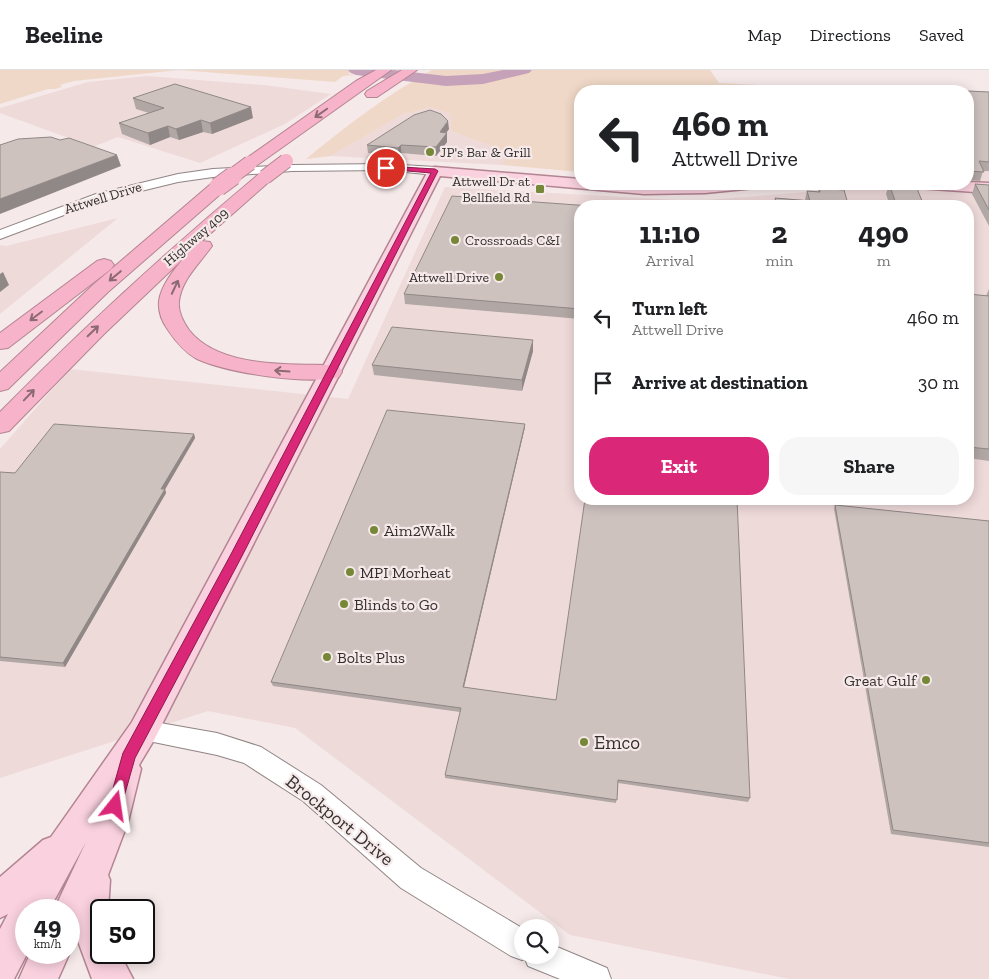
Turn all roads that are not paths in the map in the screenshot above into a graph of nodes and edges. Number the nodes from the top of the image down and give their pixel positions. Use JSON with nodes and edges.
{"nodes":[{"id":1,"x":385,"y":70,"type":"edge"},
{"id":2,"x":410,"y":70,"type":"edge"},
{"id":3,"x":362,"y":101,"type":"dead end"},
{"id":4,"x":290,"y":158,"type":"dead end"},
{"id":5,"x":433,"y":174,"type":"junction"},
{"id":6,"x":265,"y":177,"type":"junction"},
{"id":7,"x":574,"y":184,"type":"edge"},
{"id":8,"x":218,"y":187,"type":"junction"},
{"id":9,"x":974,"y":187,"type":"edge"},
{"id":10,"x":989,"y":188,"type":"edge"},
{"id":11,"x":0,"y":235,"type":"edge"},
{"id":12,"x":0,"y":343,"type":"edge"},
{"id":13,"x":331,"y":372,"type":"junction"},
{"id":14,"x":0,"y":384,"type":"edge"},
{"id":15,"x":0,"y":426,"type":"edge"},
{"id":16,"x":135,"y":744,"type":"junction"},
{"id":17,"x":66,"y":842,"type":"junction"},
{"id":18,"x":94,"y":866,"type":"junction"},
{"id":19,"x":36,"y":899,"type":"edge"},
{"id":20,"x":78,"y":899,"type":"edge"},
{"id":21,"x":0,"y":900,"type":"edge"},
{"id":22,"x":15,"y":939,"type":"edge"},
{"id":23,"x":514,"y":940,"type":"edge"},
{"id":24,"x":559,"y":963,"type":"edge"},
{"id":25,"x":45,"y":964,"type":"edge"},
{"id":26,"x":0,"y":968,"type":"edge"},
{"id":27,"x":38,"y":979,"type":"edge"},
{"id":28,"x":114,"y":979,"type":"edge"},
{"id":29,"x":596,"y":979,"type":"edge"}],
"edges":[{"from":1,"to":8,"type":"highway","name":"Highway 409","one_way":true,"bridge":true},
{"from":2,"to":3,"type":"highway"},
{"from":4,"to":6,"type":"highway","name":"Highway 409","bridge":true},
{"from":5,"to":7,"type":"main road","name":"Attwell Drive"},
{"from":5,"to":11,"type":"street","name":"Attwell Drive"},
{"from":5,"to":13,"type":"main road"},
{"from":13,"to":6,"type":"highway","one_way":true},
{"from":15,"to":6,"type":"highway","name":"Highway 409","one_way":true},
{"from":8,"to":12,"type":"highway","one_way":true},
{"from":8,"to":14,"type":"highway","name":"Highway 409","one_way":true},
{"from":9,"to":10,"type":"main road"},
{"from":13,"to":16,"type":"main road"},
{"from":16,"to":17,"type":"main road"},
{"from":16,"to":18,"type":"main road"},
{"from":16,"to":23,"type":"street","name":"Brockport Drive"},
{"from":17,"to":19,"type":"main road"},
{"from":17,"to":21,"type":"main road"},
{"from":18,"to":20,"type":"main road"},
{"from":18,"to":28,"type":"main road"},
{"from":22,"to":26,"type":"main road"},
{"from":24,"to":29,"type":"street"},
{"from":25,"to":27,"type":"main road"}]}
